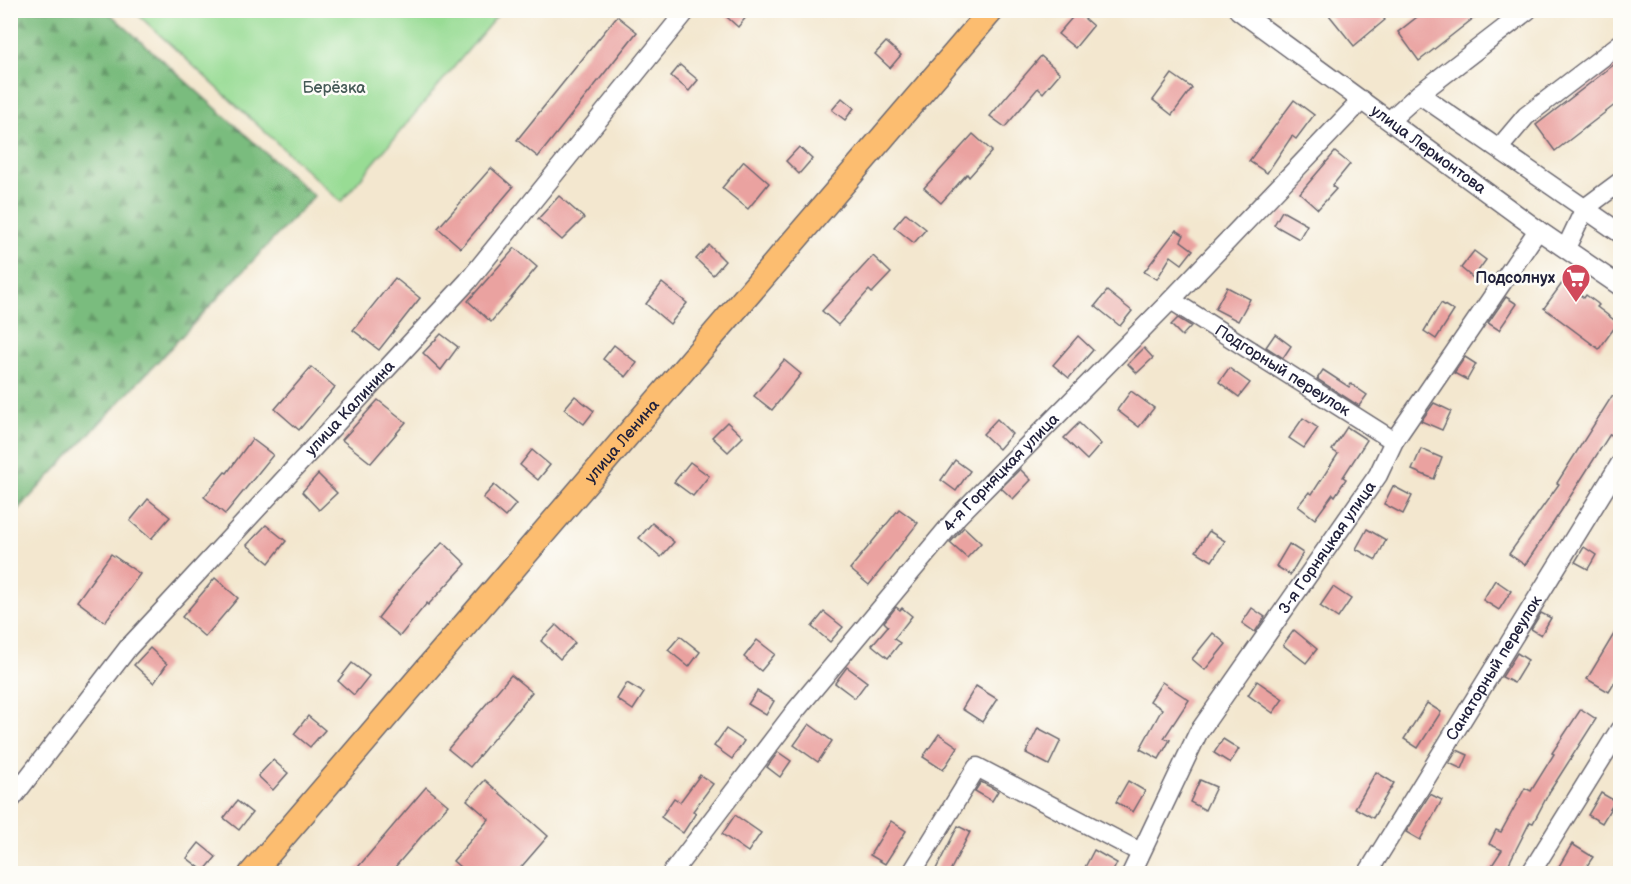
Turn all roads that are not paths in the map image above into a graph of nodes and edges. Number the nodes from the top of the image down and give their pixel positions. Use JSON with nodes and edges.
{"nodes":[{"id":1,"x":687,"y":10,"type":"edge"},
{"id":2,"x":992,"y":10,"type":"edge"},
{"id":3,"x":1238,"y":10,"type":"edge"},
{"id":4,"x":1528,"y":10,"type":"edge"},
{"id":5,"x":1620,"y":44,"type":"edge"},
{"id":6,"x":1419,"y":94,"type":"junction"},
{"id":7,"x":1362,"y":100,"type":"junction"},
{"id":8,"x":1390,"y":120,"type":"junction"},
{"id":9,"x":1499,"y":148,"type":"junction"},
{"id":10,"x":1620,"y":182,"type":"edge"},
{"id":11,"x":1585,"y":208,"type":"junction"},
{"id":12,"x":1538,"y":230,"type":"junction"},
{"id":13,"x":1620,"y":233,"type":"edge"},
{"id":14,"x":1566,"y":248,"type":"junction"},
{"id":15,"x":1620,"y":286,"type":"edge"},
{"id":16,"x":1171,"y":300,"type":"junction"},
{"id":17,"x":1394,"y":441,"type":"junction"},
{"id":18,"x":1620,"y":464,"type":"edge"},
{"id":19,"x":1620,"y":729,"type":"edge"},
{"id":20,"x":10,"y":801,"type":"edge"},
{"id":21,"x":1140,"y":852,"type":"junction"},
{"id":22,"x":251,"y":873,"type":"edge"},
{"id":23,"x":671,"y":873,"type":"edge"},
{"id":24,"x":911,"y":873,"type":"edge"},
{"id":25,"x":1131,"y":873,"type":"edge"},
{"id":26,"x":1367,"y":873,"type":"edge"},
{"id":27,"x":1530,"y":873,"type":"edge"}],
"edges":[{"from":1,"to":20,"type":"street","name":"улица Калинина"},
{"from":2,"to":22,"type":"main road","name":"улица Ленина"},
{"from":3,"to":7,"type":"street","name":"улица Лермонтова"},
{"from":4,"to":6,"type":"street"},
{"from":5,"to":9,"type":"street"},
{"from":6,"to":8,"type":"street"},
{"from":6,"to":9,"type":"street"},
{"from":7,"to":8,"type":"street","name":"улица Лермонтова"},
{"from":7,"to":16,"type":"street","name":"4-я Горняцкая улица"},
{"from":8,"to":12,"type":"street","name":"улица Лермонтова"},
{"from":9,"to":11,"type":"street"},
{"from":10,"to":11,"type":"street"},
{"from":11,"to":13,"type":"street"},
{"from":11,"to":14,"type":"street"},
{"from":12,"to":14,"type":"street","name":"улица Лермонтова"},
{"from":12,"to":17,"type":"street","name":"3-я Горняцкая улица"},
{"from":14,"to":15,"type":"street","name":"улица Лермонтова"},
{"from":16,"to":17,"type":"street","name":"Подгорный переулок"},
{"from":16,"to":23,"type":"street","name":"4-я Горняцкая улица"},
{"from":17,"to":21,"type":"street","name":"3-я Горняцкая улица"},
{"from":18,"to":26,"type":"street","name":"Санаторный переулок"},
{"from":19,"to":27,"type":"street"},
{"from":21,"to":24,"type":"street"},
{"from":21,"to":25,"type":"street","name":"3-я Горняцкая улица"}]}
